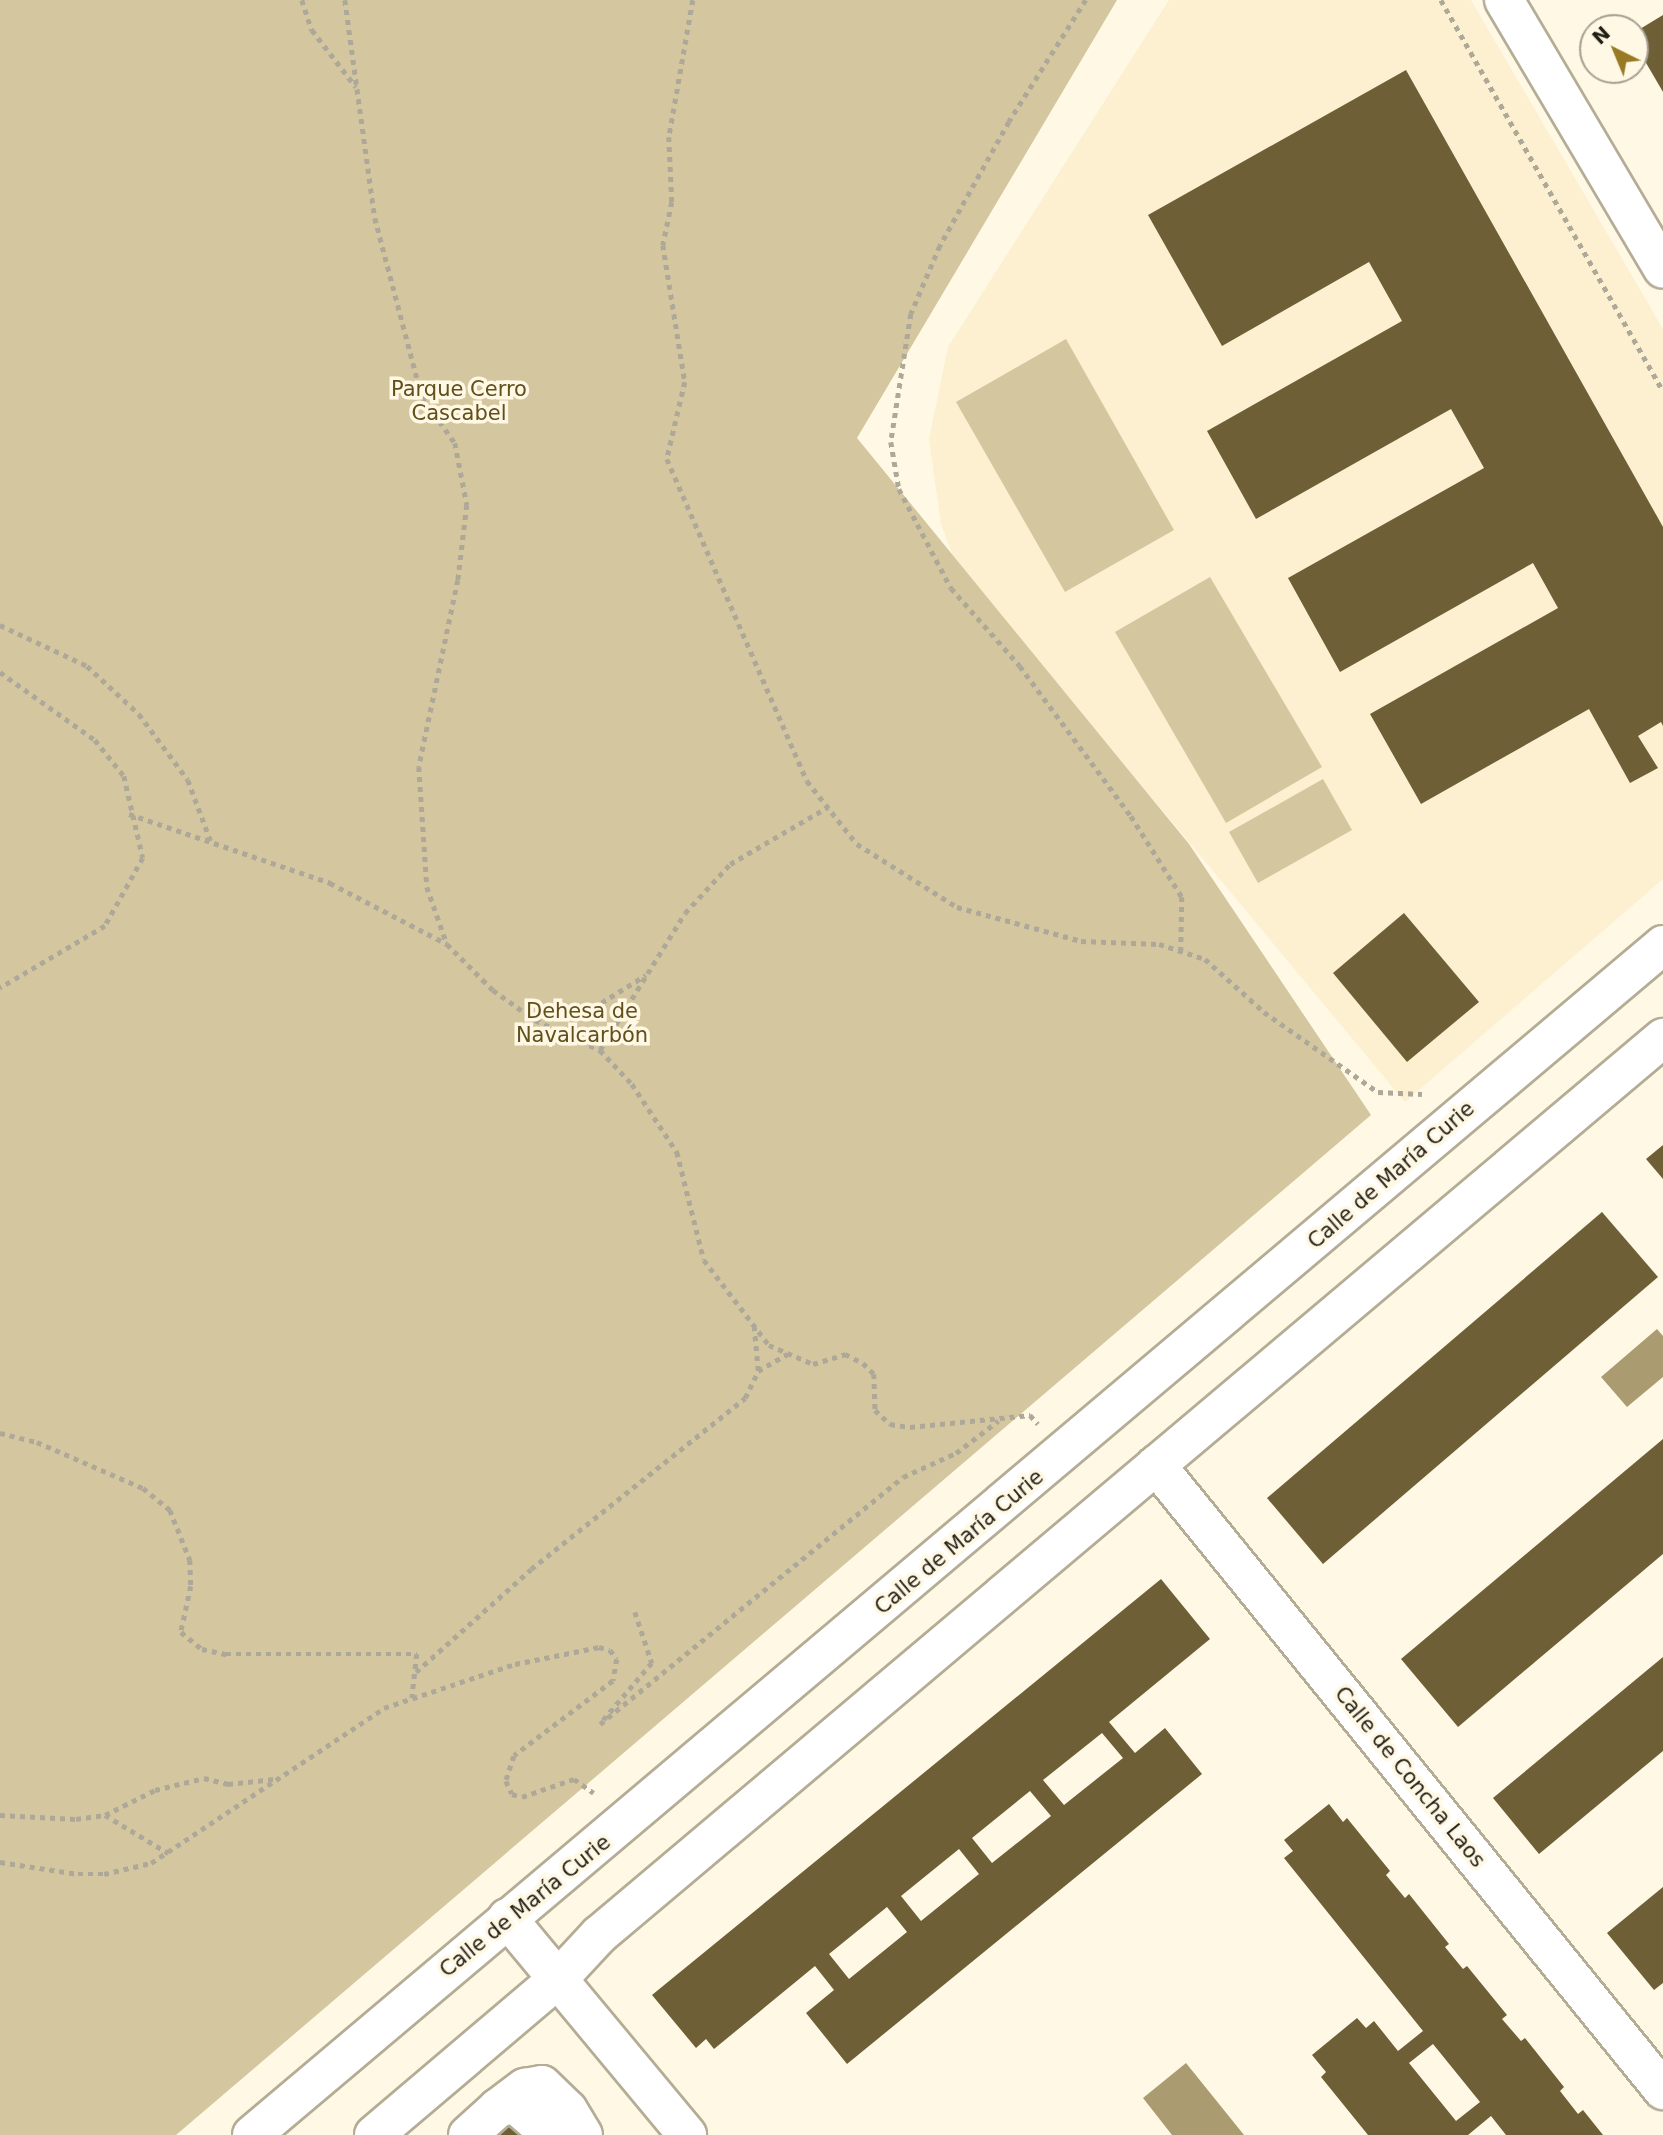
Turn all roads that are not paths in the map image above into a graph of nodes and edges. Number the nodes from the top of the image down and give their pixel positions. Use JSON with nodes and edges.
{"nodes":[{"id":1,"x":1504,"y":0,"type":"edge"},
{"id":2,"x":1663,"y":269,"type":"edge"},
{"id":3,"x":1663,"y":945,"type":"edge"},
{"id":4,"x":1663,"y":1038,"type":"edge"},
{"id":5,"x":1156,"y":1465,"type":"junction"},
{"id":6,"x":507,"y":1918,"type":"junction"},
{"id":7,"x":559,"y":1978,"type":"junction"},
{"id":8,"x":1661,"y":2083,"type":"edge"},
{"id":9,"x":498,"y":2108,"type":"junction"},
{"id":10,"x":252,"y":2135,"type":"edge"},
{"id":11,"x":374,"y":2135,"type":"edge"},
{"id":12,"x":468,"y":2135,"type":"edge"},
{"id":13,"x":551,"y":2135,"type":"edge"},
{"id":14,"x":583,"y":2135,"type":"edge"},
{"id":15,"x":687,"y":2135,"type":"edge"}],
"edges":[{"from":1,"to":2,"type":"street"},
{"from":3,"to":6,"type":"street","name":"Calle de María Curie"},
{"from":4,"to":5,"type":"street"},
{"from":5,"to":7,"type":"street"},
{"from":5,"to":8,"type":"street","name":"Calle de Concha Laos"},
{"from":6,"to":7,"type":"street"},
{"from":6,"to":10,"type":"street","name":"Calle de María Curie"},
{"from":7,"to":11,"type":"street"},
{"from":7,"to":15,"type":"street"},
{"from":9,"to":12,"type":"street"},
{"from":9,"to":13,"type":"street"},
{"from":9,"to":14,"type":"street"}]}
